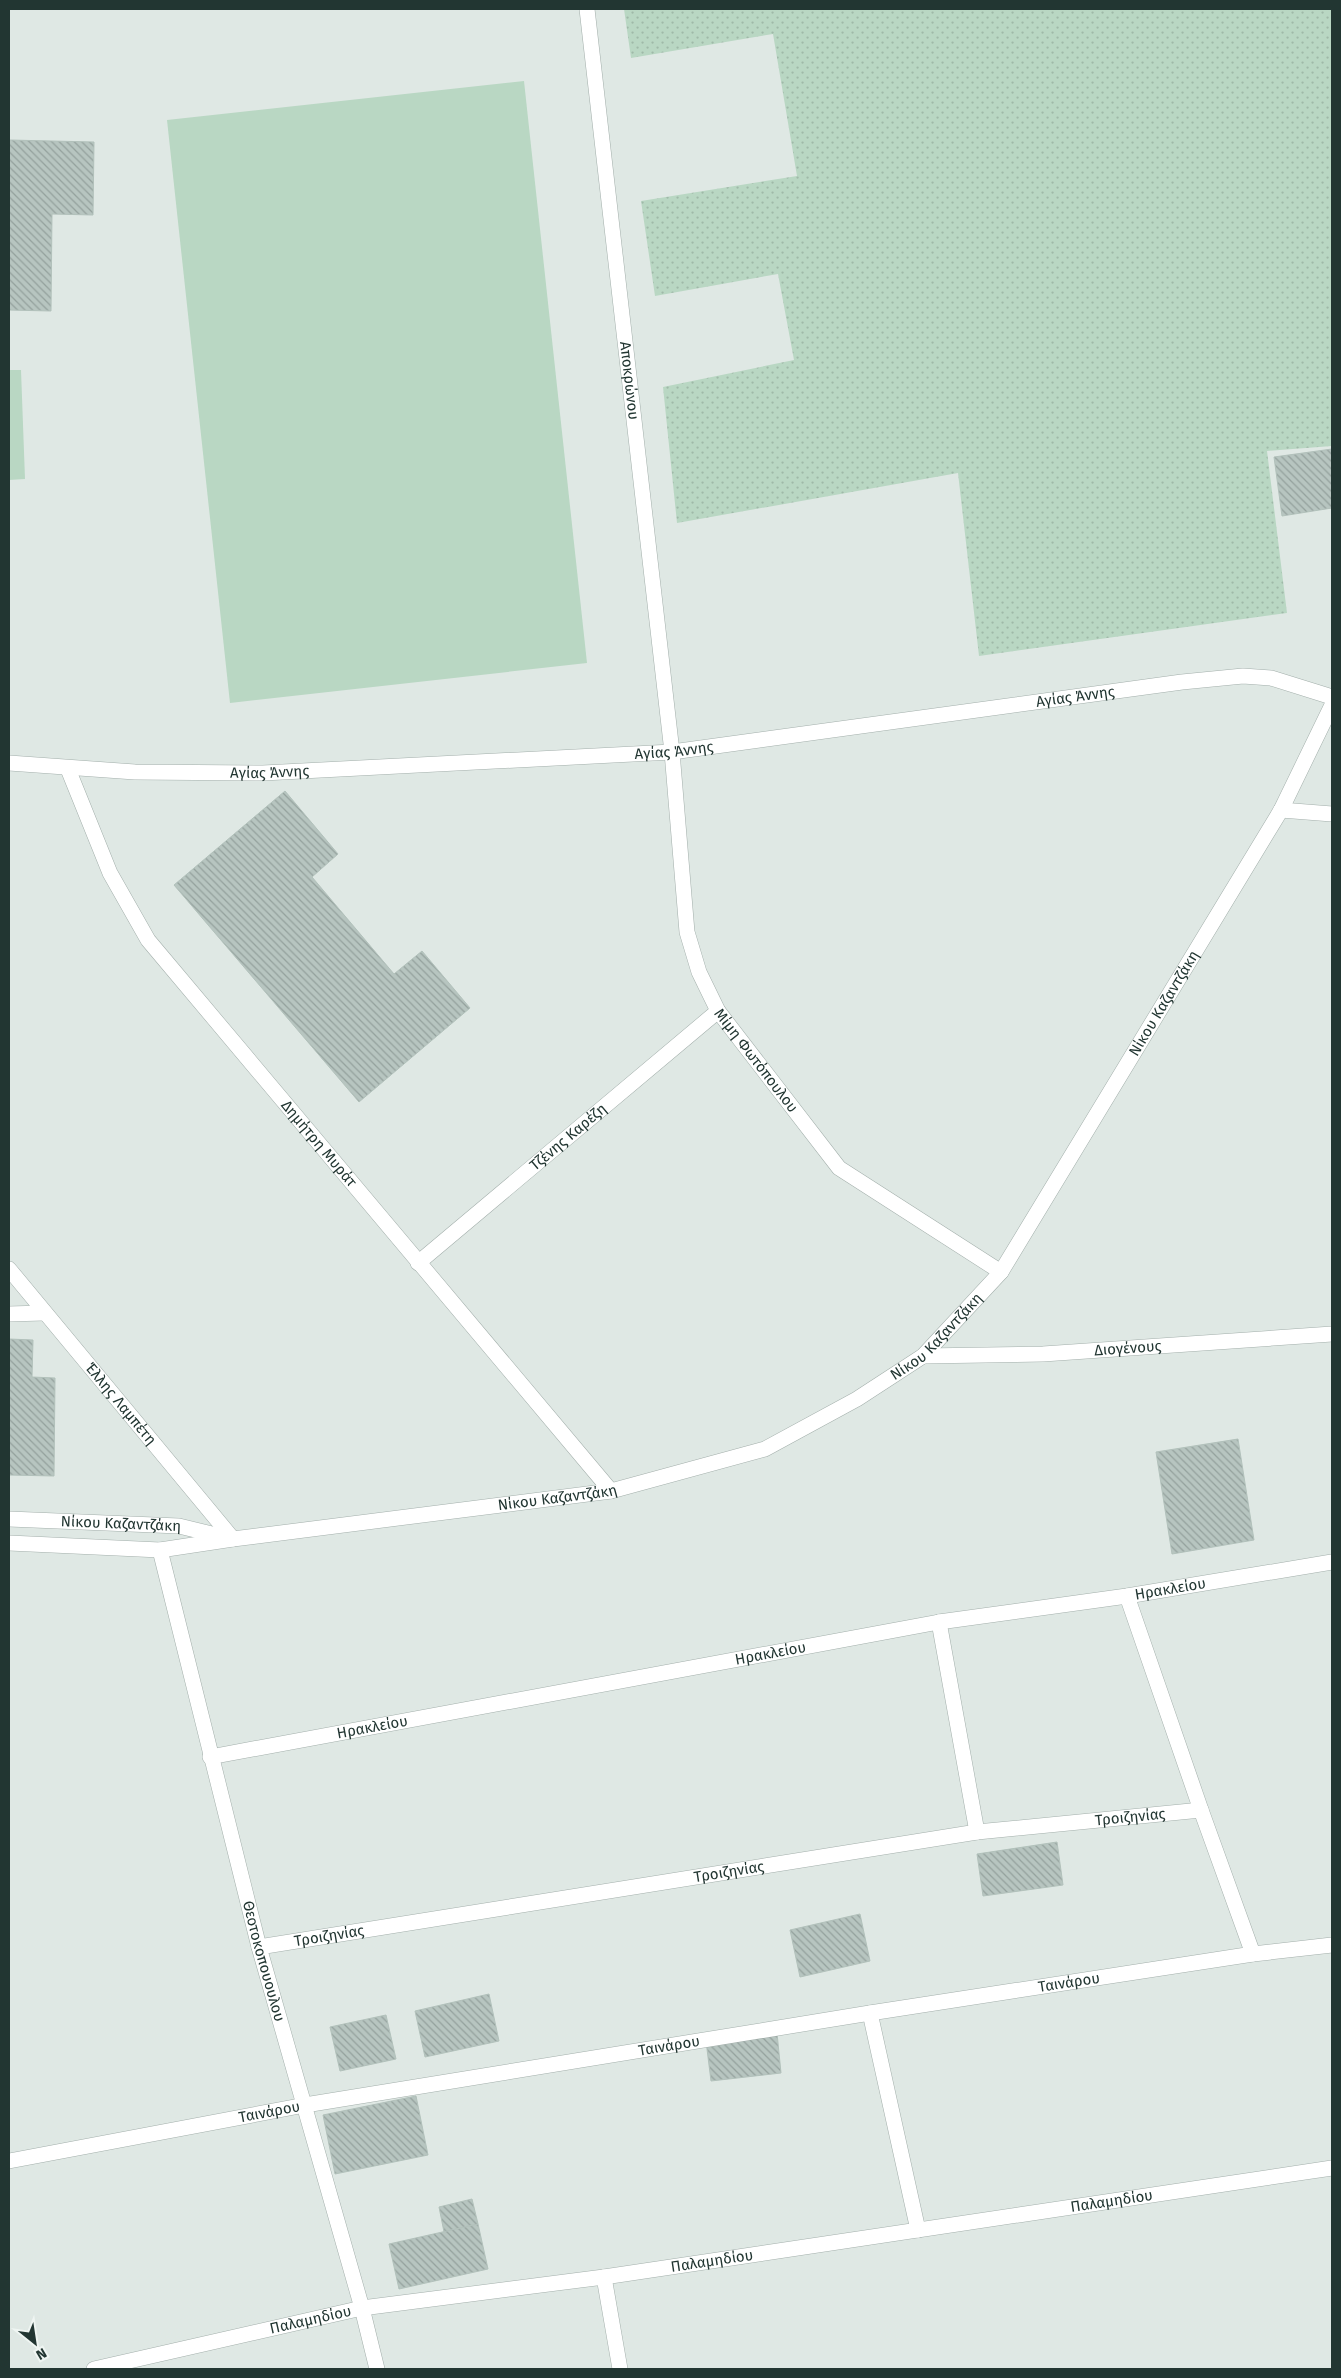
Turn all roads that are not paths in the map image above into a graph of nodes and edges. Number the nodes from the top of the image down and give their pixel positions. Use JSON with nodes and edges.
{"nodes":[{"id":1,"x":587,"y":9,"type":"edge"},
{"id":2,"x":1332,"y":697,"type":"edge"},
{"id":3,"x":1332,"y":705,"type":"edge"},
{"id":4,"x":672,"y":752,"type":"junction"},
{"id":5,"x":9,"y":763,"type":"edge"},
{"id":6,"x":68,"y":769,"type":"junction"},
{"id":7,"x":1280,"y":810,"type":"junction"},
{"id":8,"x":1332,"y":814,"type":"edge"},
{"id":9,"x":718,"y":1011,"type":"junction"},
{"id":10,"x":418,"y":1263,"type":"junction"},
{"id":11,"x":9,"y":1269,"type":"edge"},
{"id":12,"x":1001,"y":1272,"type":"junction"},
{"id":13,"x":43,"y":1313,"type":"junction"},
{"id":14,"x":9,"y":1314,"type":"edge"},
{"id":15,"x":1332,"y":1334,"type":"edge"},
{"id":16,"x":923,"y":1356,"type":"junction"},
{"id":17,"x":611,"y":1491,"type":"junction"},
{"id":18,"x":9,"y":1519,"type":"edge"},
{"id":19,"x":233,"y":1539,"type":"junction"},
{"id":20,"x":9,"y":1543,"type":"edge"},
{"id":21,"x":160,"y":1550,"type":"junction"},
{"id":22,"x":1332,"y":1562,"type":"edge"},
{"id":23,"x":1127,"y":1596,"type":"junction"},
{"id":24,"x":938,"y":1622,"type":"junction"},
{"id":25,"x":210,"y":1757,"type":"junction"},
{"id":26,"x":1200,"y":1810,"type":"junction"},
{"id":27,"x":978,"y":1832,"type":"junction"},
{"id":28,"x":1332,"y":1945,"type":"edge"},
{"id":29,"x":259,"y":1947,"type":"junction"},
{"id":30,"x":1253,"y":1954,"type":"junction"},
{"id":31,"x":870,"y":2013,"type":"junction"},
{"id":32,"x":304,"y":2105,"type":"junction"},
{"id":33,"x":9,"y":2161,"type":"edge"},
{"id":34,"x":1332,"y":2168,"type":"edge"},
{"id":35,"x":918,"y":2230,"type":"junction"},
{"id":36,"x":604,"y":2277,"type":"junction"},
{"id":37,"x":362,"y":2308,"type":"junction"},
{"id":38,"x":94,"y":2369,"type":"edge"},
{"id":39,"x":377,"y":2369,"type":"edge"},
{"id":40,"x":620,"y":2369,"type":"edge"}],
"edges":[{"from":1,"to":4,"type":"street","name":"Αποκρώνου"},
{"from":2,"to":4,"type":"street","name":"Αγίας Άννης"},
{"from":3,"to":7,"type":"street","name":"Νίκου Καζαντζάκη"},
{"from":4,"to":6,"type":"street","name":"Αγίας Άννης"},
{"from":4,"to":9,"type":"street","name":"Μίμη Φωτόπουλου"},
{"from":5,"to":6,"type":"street","name":"Αγίας Άννης"},
{"from":6,"to":10,"type":"street","name":"Δημήτρη Μυράτ"},
{"from":7,"to":8,"type":"street"},
{"from":7,"to":12,"type":"street","name":"Νίκου Καζαντζάκη"},
{"from":9,"to":10,"type":"street","name":"Τζένης Καρέζη"},
{"from":9,"to":12,"type":"street","name":"Μίμη Φωτόπουλου"},
{"from":10,"to":17,"type":"street","name":"Δημήτρη Μυράτ"},
{"from":11,"to":13,"type":"street","name":"Έλλης Λαμπέτη"},
{"from":12,"to":16,"type":"street","name":"Νίκου Καζαντζάκη"},
{"from":13,"to":14,"type":"street"},
{"from":13,"to":19,"type":"street","name":"Έλλης Λαμπέτη"},
{"from":15,"to":16,"type":"street","name":"Διογένους"},
{"from":16,"to":17,"type":"street","name":"Νίκου Καζαντζάκη"},
{"from":17,"to":19,"type":"street","name":"Νίκου Καζαντζάκη"},
{"from":18,"to":19,"type":"street","name":"Νίκου Καζαντζάκη"},
{"from":19,"to":21,"type":"street","name":"Νίκου Καζαντζάκη"},
{"from":20,"to":21,"type":"street","name":"Νίκου Καζαντζάκη"},
{"from":21,"to":25,"type":"street","name":"Θεοτοκοπουουλου"},
{"from":22,"to":23,"type":"street","name":"Ηρακλείου"},
{"from":23,"to":24,"type":"street","name":"Ηρακλείου"},
{"from":23,"to":26,"type":"street"},
{"from":24,"to":25,"type":"street","name":"Ηρακλείου"},
{"from":24,"to":27,"type":"street"},
{"from":25,"to":29,"type":"street","name":"Θεοτοκοπουουλου"},
{"from":26,"to":27,"type":"street","name":"Τροιζηνίας"},
{"from":26,"to":30,"type":"street"},
{"from":27,"to":29,"type":"street","name":"Τροιζηνίας"},
{"from":28,"to":30,"type":"street","name":"Ταινάρου"},
{"from":29,"to":32,"type":"street","name":"Θεοτοκοπουουλου"},
{"from":30,"to":31,"type":"street","name":"Ταινάρου"},
{"from":31,"to":32,"type":"street","name":"Ταινάρου"},
{"from":31,"to":35,"type":"street"},
{"from":32,"to":33,"type":"street","name":"Ταινάρου"},
{"from":32,"to":37,"type":"street","name":"Θεοτοκοπουουλου"},
{"from":34,"to":35,"type":"street","name":"Παλαμηδίου"},
{"from":35,"to":36,"type":"street","name":"Παλαμηδίου"},
{"from":36,"to":37,"type":"street","name":"Παλαμηδίου"},
{"from":36,"to":40,"type":"street"},
{"from":37,"to":38,"type":"street","name":"Παλαμηδίου"},
{"from":37,"to":39,"type":"street","name":"Θεοτοκοπουουλου"}]}
